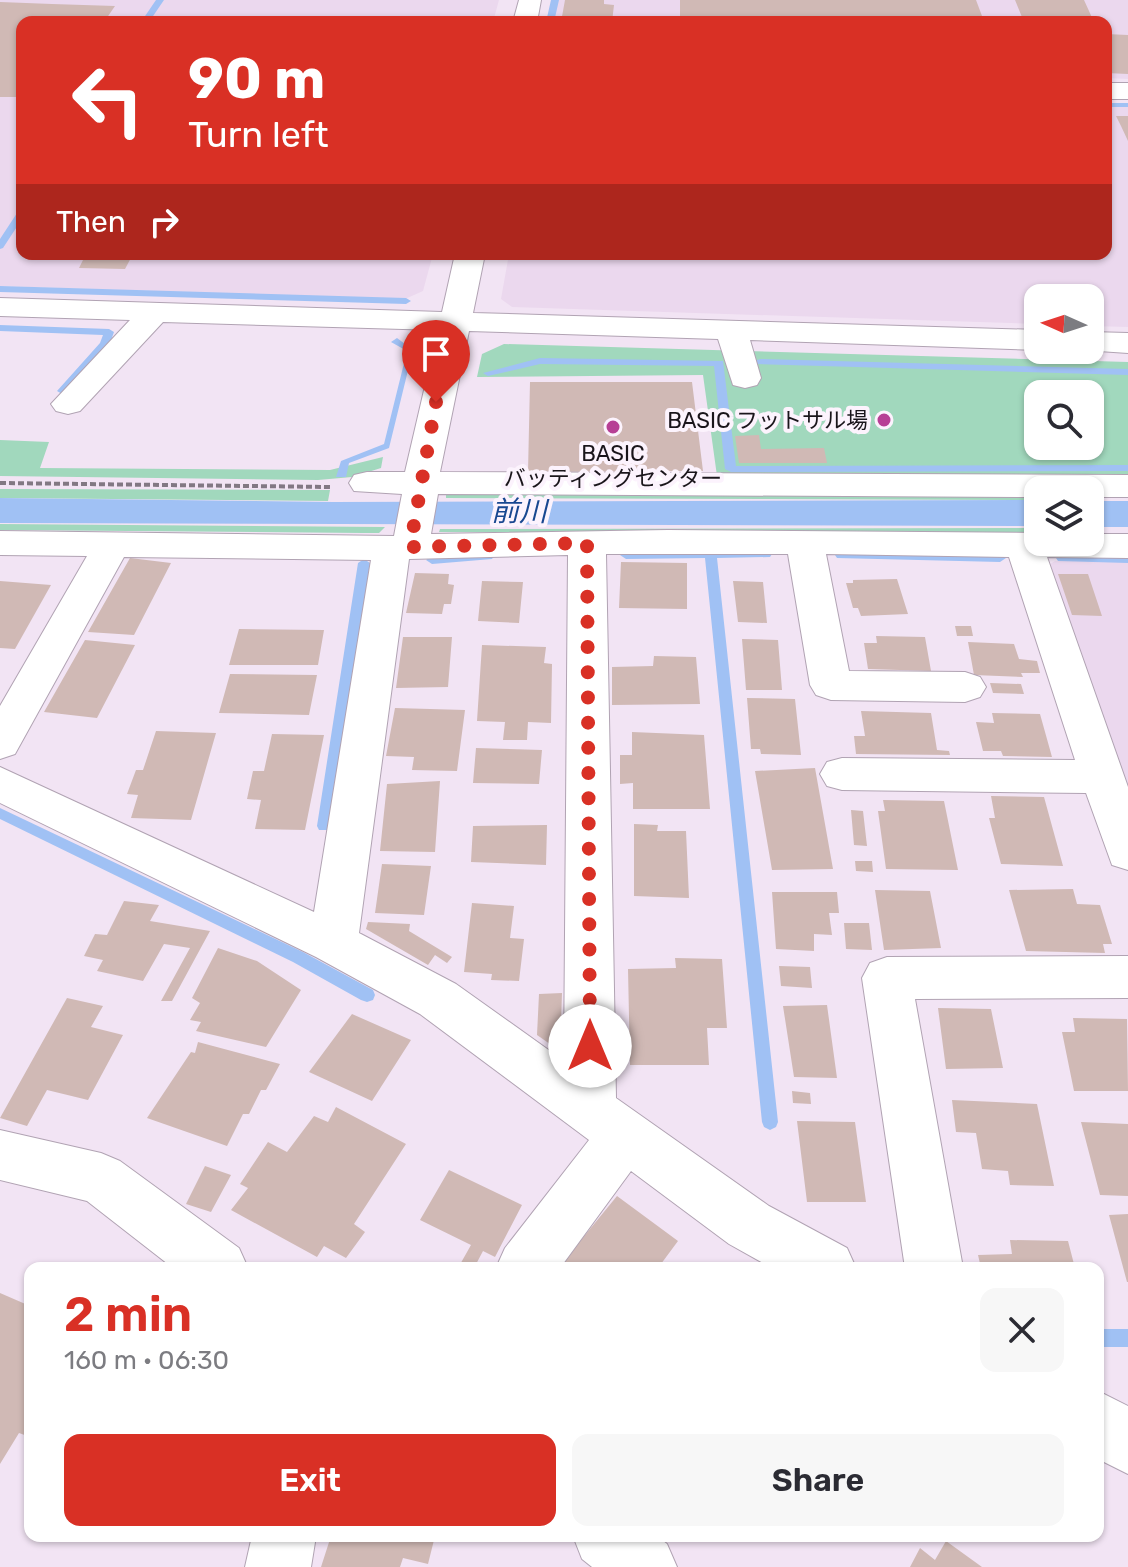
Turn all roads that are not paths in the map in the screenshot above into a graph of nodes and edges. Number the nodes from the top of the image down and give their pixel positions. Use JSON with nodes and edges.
{"nodes":[{"id":1,"x":468,"y":260,"type":"edge"},
{"id":2,"x":0,"y":307,"type":"edge"},
{"id":3,"x":155,"y":312,"type":"junction"},
{"id":4,"x":453,"y":322,"type":"junction"},
{"id":5,"x":731,"y":331,"type":"junction"},
{"id":6,"x":1024,"y":340,"type":"edge"},
{"id":7,"x":1104,"y":342,"type":"edge"},
{"id":8,"x":1128,"y":343,"type":"edge"},
{"id":9,"x":745,"y":378,"type":"dead end"},
{"id":10,"x":68,"y":404,"type":"dead end"},
{"id":11,"x":367,"y":483,"type":"road end"},
{"id":12,"x":1128,"y":486,"type":"edge"},
{"id":13,"x":420,"y":489,"type":"junction"},
{"id":14,"x":805,"y":542,"type":"junction"},
{"id":15,"x":0,"y":543,"type":"edge"},
{"id":16,"x":587,"y":543,"type":"junction"},
{"id":17,"x":405,"y":544,"type":"junction"},
{"id":18,"x":112,"y":545,"type":"junction"},
{"id":19,"x":1024,"y":545,"type":"edge"},
{"id":20,"x":1104,"y":546,"type":"edge"},
{"id":21,"x":1128,"y":546,"type":"edge"},
{"id":22,"x":1028,"y":556,"type":"edge"},
{"id":23,"x":965,"y":687,"type":"dead end"},
{"id":24,"x":0,"y":743,"type":"edge"},
{"id":25,"x":842,"y":774,"type":"dead end"},
{"id":26,"x":1102,"y":777,"type":"junction"},
{"id":27,"x":0,"y":784,"type":"edge"},
{"id":28,"x":1128,"y":852,"type":"edge"},
{"id":29,"x":333,"y":943,"type":"junction"},
{"id":30,"x":1128,"y":977,"type":"edge"},
{"id":31,"x":608,"y":1122,"type":"junction"},
{"id":32,"x":0,"y":1155,"type":"edge"},
{"id":33,"x":211,"y":1262,"type":"edge"},
{"id":34,"x":528,"y":1262,"type":"edge"},
{"id":35,"x":816,"y":1262,"type":"edge"},
{"id":36,"x":933,"y":1262,"type":"edge"},
{"id":37,"x":1104,"y":1426,"type":"edge"},
{"id":38,"x":1128,"y":1443,"type":"edge"},
{"id":39,"x":283,"y":1542,"type":"edge"},
{"id":40,"x":613,"y":1542,"type":"edge"},
{"id":41,"x":278,"y":1567,"type":"edge"},
{"id":42,"x":644,"y":1567,"type":"edge"}],
"edges":[{"from":1,"to":4,"type":"street"},
{"from":2,"to":3,"type":"street"},
{"from":3,"to":4,"type":"street"},
{"from":3,"to":10,"type":"street"},
{"from":4,"to":5,"type":"street"},
{"from":4,"to":13,"type":"street"},
{"from":5,"to":6,"type":"street"},
{"from":5,"to":9,"type":"street"},
{"from":7,"to":8,"type":"street"},
{"from":11,"to":13,"type":"street"},
{"from":12,"to":13,"type":"street"},
{"from":13,"to":17,"type":"street"},
{"from":14,"to":16,"type":"street"},
{"from":14,"to":19,"type":"street"},
{"from":14,"to":23,"type":"street"},
{"from":15,"to":18,"type":"street"},
{"from":16,"to":17,"type":"street"},
{"from":16,"to":31,"type":"street"},
{"from":17,"to":18,"type":"street"},
{"from":17,"to":29,"type":"street"},
{"from":18,"to":24,"type":"street"},
{"from":20,"to":21,"type":"street"},
{"from":22,"to":26,"type":"street"},
{"from":25,"to":26,"type":"street"},
{"from":26,"to":28,"type":"street"},
{"from":27,"to":29,"type":"street"},
{"from":29,"to":31,"type":"street"},
{"from":30,"to":36,"type":"street"},
{"from":31,"to":34,"type":"street"},
{"from":31,"to":35,"type":"street"},
{"from":32,"to":33,"type":"street"},
{"from":37,"to":38,"type":"street"},
{"from":39,"to":41,"type":"street"},
{"from":40,"to":42,"type":"street"}]}
